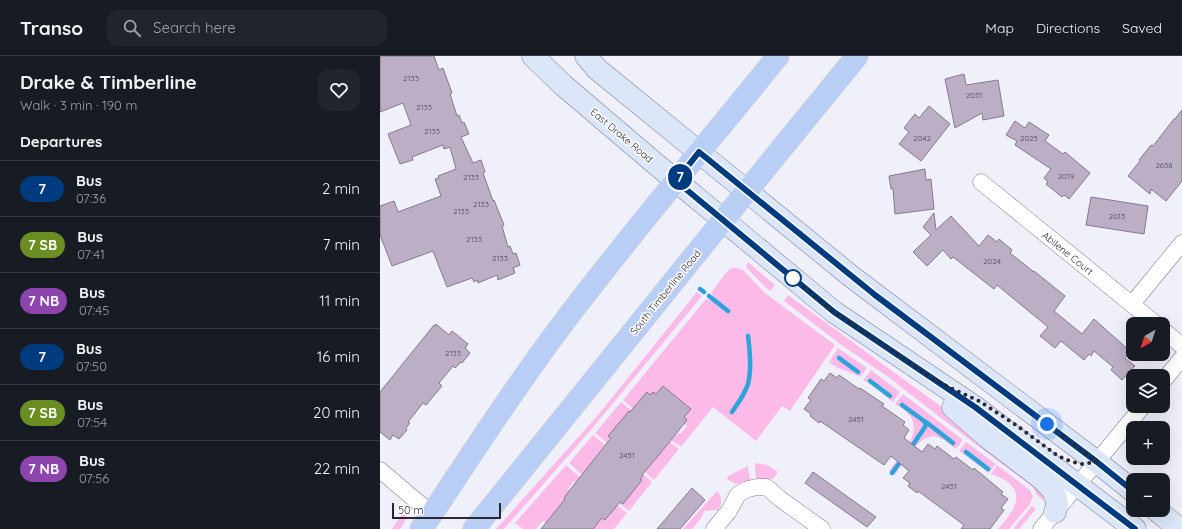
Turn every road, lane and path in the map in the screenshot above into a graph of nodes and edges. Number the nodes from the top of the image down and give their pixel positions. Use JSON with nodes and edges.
{"nodes":[{"id":1,"x":533,"y":56,"type":"edge"},
{"id":2,"x":586,"y":56,"type":"edge"},
{"id":3,"x":778,"y":56,"type":"edge"},
{"id":4,"x":857,"y":56,"type":"edge"},
{"id":5,"x":699,"y":152,"type":"junction"},
{"id":6,"x":676,"y":181,"type":"junction"},
{"id":7,"x":981,"y":182,"type":"dead end"},
{"id":8,"x":746,"y":191,"type":"junction"},
{"id":9,"x":723,"y":220,"type":"junction"},
{"id":10,"x":1182,"y":243,"type":"edge"},
{"id":11,"x":1132,"y":304,"type":"junction"},
{"id":12,"x":1148,"y":317,"type":"edge"},
{"id":13,"x":1170,"y":336,"type":"edge"},
{"id":14,"x":1182,"y":346,"type":"edge"},
{"id":15,"x":1182,"y":358,"type":"edge"},
{"id":16,"x":1170,"y":373,"type":"edge"},
{"id":17,"x":938,"y":382,"type":"junction"},
{"id":18,"x":1136,"y":413,"type":"edge"},
{"id":19,"x":1097,"y":462,"type":"junction"},
{"id":20,"x":380,"y":470,"type":"edge"},
{"id":21,"x":1077,"y":485,"type":"junction"},
{"id":22,"x":1126,"y":485,"type":"edge"},
{"id":23,"x":1055,"y":512,"type":"junction"},
{"id":24,"x":1165,"y":517,"type":"edge"},
{"id":25,"x":427,"y":522,"type":"edge"},
{"id":26,"x":474,"y":529,"type":"edge"},
{"id":27,"x":714,"y":529,"type":"edge"},
{"id":28,"x":822,"y":529,"type":"edge"},
{"id":29,"x":1041,"y":529,"type":"edge"},
{"id":30,"x":1135,"y":529,"type":"edge"},
{"id":31,"x":1153,"y":529,"type":"edge"},
{"id":32,"x":1180,"y":529,"type":"edge"}],
"edges":[{"from":1,"to":6,"type":"main road","name":"East Drake Road"},
{"from":2,"to":5,"type":"main road"},
{"from":3,"to":5,"type":"main road"},
{"from":4,"to":8,"type":"main road","name":"South Timberline Road"},
{"from":5,"to":6,"type":"main road"},
{"from":5,"to":8,"type":"main road"},
{"from":6,"to":9,"type":"main road","name":"East Drake Road"},
{"from":6,"to":25,"type":"main road"},
{"from":7,"to":11,"type":"street","name":"Abilene Court"},
{"from":8,"to":9,"type":"main road","name":"South Timberline Road"},
{"from":8,"to":19,"type":"main road"},
{"from":9,"to":17,"type":"main road","name":"East Drake Road"},
{"from":9,"to":26,"type":"main road","name":"South Timberline Road"},
{"from":10,"to":11,"type":"street"},
{"from":11,"to":12,"type":"street","name":"Abilene Court"},
{"from":13,"to":14,"type":"street"},
{"from":15,"to":16,"type":"street"},
{"from":17,"to":19,"type":"main road"},
{"from":17,"to":21,"type":"main road","name":"East Drake Road"},
{"from":17,"to":23,"type":"main road"},
{"from":18,"to":19,"type":"street"},
{"from":19,"to":21,"type":"street"},
{"from":19,"to":22,"type":"main road"},
{"from":20,"to":25,"type":"street"},
{"from":21,"to":23,"type":"street"},
{"from":21,"to":30,"type":"main road","name":"East Drake Road"},
{"from":21,"to":31,"type":"main road"},
{"from":23,"to":29,"type":"street"},
{"from":24,"to":32,"type":"main road"},
{"from":27,"to":28,"type":"street"}]}
